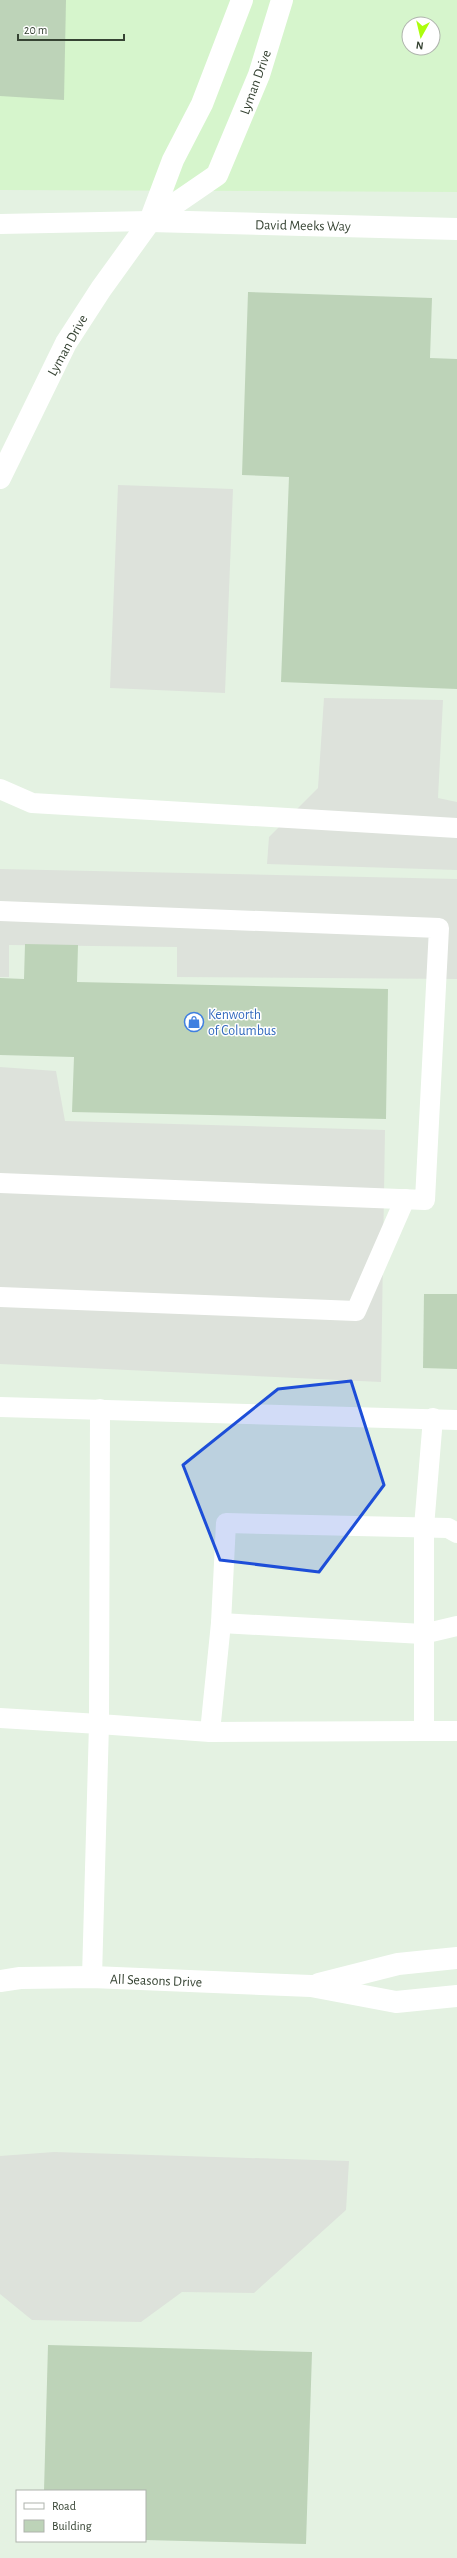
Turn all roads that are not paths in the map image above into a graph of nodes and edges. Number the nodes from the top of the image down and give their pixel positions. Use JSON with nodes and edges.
{"nodes":[{"id":1,"x":242,"y":0,"type":"edge"},
{"id":2,"x":282,"y":0,"type":"edge"},
{"id":3,"x":150,"y":221,"type":"junction"},
{"id":4,"x":0,"y":224,"type":"edge"},
{"id":5,"x":457,"y":229,"type":"edge"},
{"id":6,"x":0,"y":478,"type":"edge"},
{"id":7,"x":0,"y":789,"type":"edge"},
{"id":8,"x":457,"y":828,"type":"edge"},
{"id":9,"x":0,"y":911,"type":"edge"},
{"id":10,"x":0,"y":1183,"type":"edge"},
{"id":11,"x":405,"y":1199,"type":"junction"},
{"id":12,"x":0,"y":1297,"type":"edge"},
{"id":13,"x":0,"y":1407,"type":"edge"},
{"id":14,"x":100,"y":1410,"type":"junction"},
{"id":15,"x":433,"y":1418,"type":"junction"},
{"id":16,"x":457,"y":1420,"type":"edge"},
{"id":17,"x":424,"y":1528,"type":"junction"},
{"id":18,"x":457,"y":1533,"type":"edge"},
{"id":19,"x":221,"y":1623,"type":"junction"},
{"id":20,"x":457,"y":1626,"type":"edge"},
{"id":21,"x":424,"y":1634,"type":"junction"},
{"id":22,"x":0,"y":1718,"type":"edge"},
{"id":23,"x":100,"y":1724,"type":"junction"},
{"id":24,"x":424,"y":1731,"type":"junction"},
{"id":25,"x":210,"y":1732,"type":"junction"},
{"id":26,"x":457,"y":1732,"type":"edge"},
{"id":27,"x":457,"y":1958,"type":"edge"},
{"id":28,"x":92,"y":1977,"type":"junction"},
{"id":29,"x":0,"y":1981,"type":"edge"},
{"id":30,"x":311,"y":1986,"type":"junction"},
{"id":31,"x":457,"y":1996,"type":"edge"}],
"edges":[{"from":1,"to":3,"type":"street","name":"Lyman Drive"},
{"from":2,"to":3,"type":"street","name":"Lyman Drive"},
{"from":3,"to":4,"type":"lane"},
{"from":3,"to":5,"type":"street","name":"David Meeks Way"},
{"from":3,"to":6,"type":"street","name":"Lyman Drive"},
{"from":7,"to":8,"type":"lane"},
{"from":9,"to":11,"type":"lane"},
{"from":10,"to":11,"type":"lane"},
{"from":11,"to":12,"type":"lane"},
{"from":13,"to":14,"type":"lane"},
{"from":14,"to":15,"type":"lane"},
{"from":14,"to":23,"type":"lane"},
{"from":15,"to":16,"type":"lane"},
{"from":15,"to":17,"type":"lane"},
{"from":17,"to":18,"type":"lane"},
{"from":17,"to":19,"type":"lane"},
{"from":17,"to":21,"type":"lane"},
{"from":19,"to":21,"type":"lane"},
{"from":19,"to":25,"type":"lane"},
{"from":20,"to":21,"type":"lane"},
{"from":21,"to":24,"type":"lane"},
{"from":22,"to":23,"type":"lane"},
{"from":23,"to":25,"type":"lane"},
{"from":23,"to":28,"type":"lane"},
{"from":24,"to":25,"type":"lane"},
{"from":24,"to":26,"type":"lane"},
{"from":27,"to":30,"type":"street","name":"All Seasons Drive"},
{"from":28,"to":29,"type":"street","name":"All Seasons Drive"},
{"from":28,"to":30,"type":"street","name":"All Seasons Drive"},
{"from":30,"to":31,"type":"street","name":"All Seasons Drive"}]}
